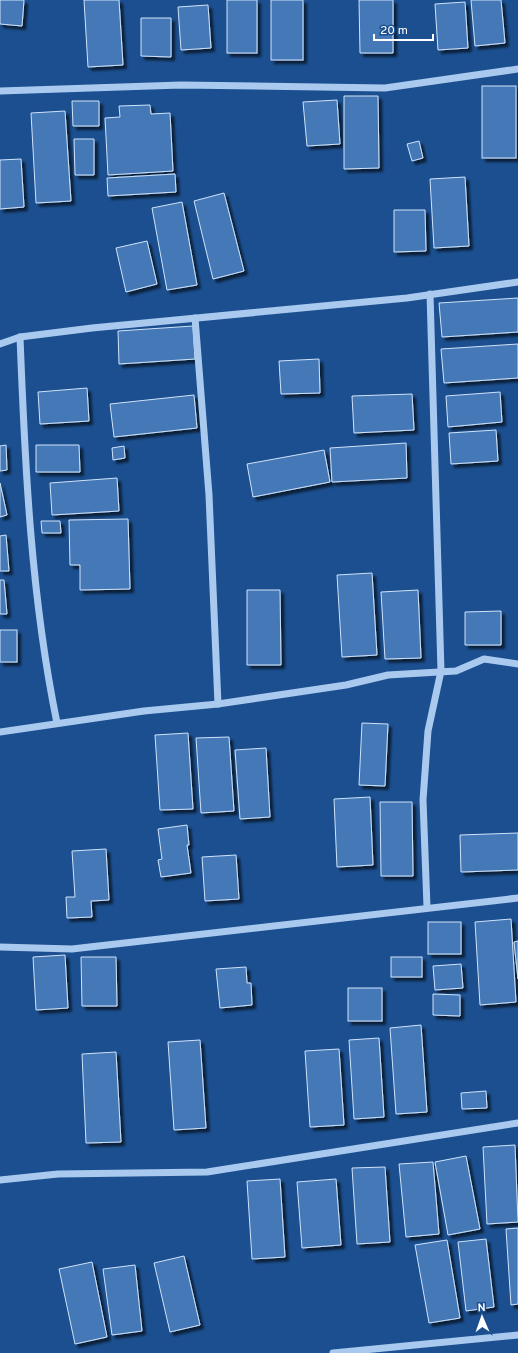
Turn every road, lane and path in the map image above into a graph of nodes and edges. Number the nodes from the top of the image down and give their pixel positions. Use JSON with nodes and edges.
{"nodes":[{"id":1,"x":518,"y":69,"type":"edge"},
{"id":2,"x":0,"y":91,"type":"edge"},
{"id":3,"x":518,"y":282,"type":"edge"},
{"id":4,"x":430,"y":294,"type":"junction"},
{"id":5,"x":195,"y":318,"type":"junction"},
{"id":6,"x":20,"y":337,"type":"junction"},
{"id":7,"x":0,"y":344,"type":"edge"},
{"id":8,"x":518,"y":664,"type":"edge"},
{"id":9,"x":441,"y":671,"type":"junction"},
{"id":10,"x":218,"y":704,"type":"junction"},
{"id":11,"x":57,"y":723,"type":"junction"},
{"id":12,"x":0,"y":732,"type":"edge"},
{"id":13,"x":518,"y":898,"type":"edge"},
{"id":14,"x":427,"y":907,"type":"junction"},
{"id":15,"x":0,"y":947,"type":"edge"},
{"id":16,"x":518,"y":1123,"type":"edge"},
{"id":17,"x":0,"y":1180,"type":"edge"},
{"id":18,"x":518,"y":1335,"type":"edge"},
{"id":19,"x":388,"y":1350,"type":"edge"},
{"id":20,"x":333,"y":1353,"type":"edge"}],
"edges":[{"from":1,"to":2,"type":"street"},
{"from":3,"to":4,"type":"street"},
{"from":4,"to":5,"type":"street"},
{"from":4,"to":9,"type":"street"},
{"from":5,"to":6,"type":"street"},
{"from":5,"to":10,"type":"street"},
{"from":6,"to":7,"type":"street"},
{"from":6,"to":11,"type":"street"},
{"from":8,"to":9,"type":"street"},
{"from":9,"to":10,"type":"street"},
{"from":9,"to":14,"type":"street"},
{"from":10,"to":11,"type":"street"},
{"from":11,"to":12,"type":"street"},
{"from":13,"to":14,"type":"street"},
{"from":14,"to":15,"type":"street"},
{"from":16,"to":17,"type":"street"},
{"from":18,"to":19,"type":"street"},
{"from":19,"to":20,"type":"street"}]}
